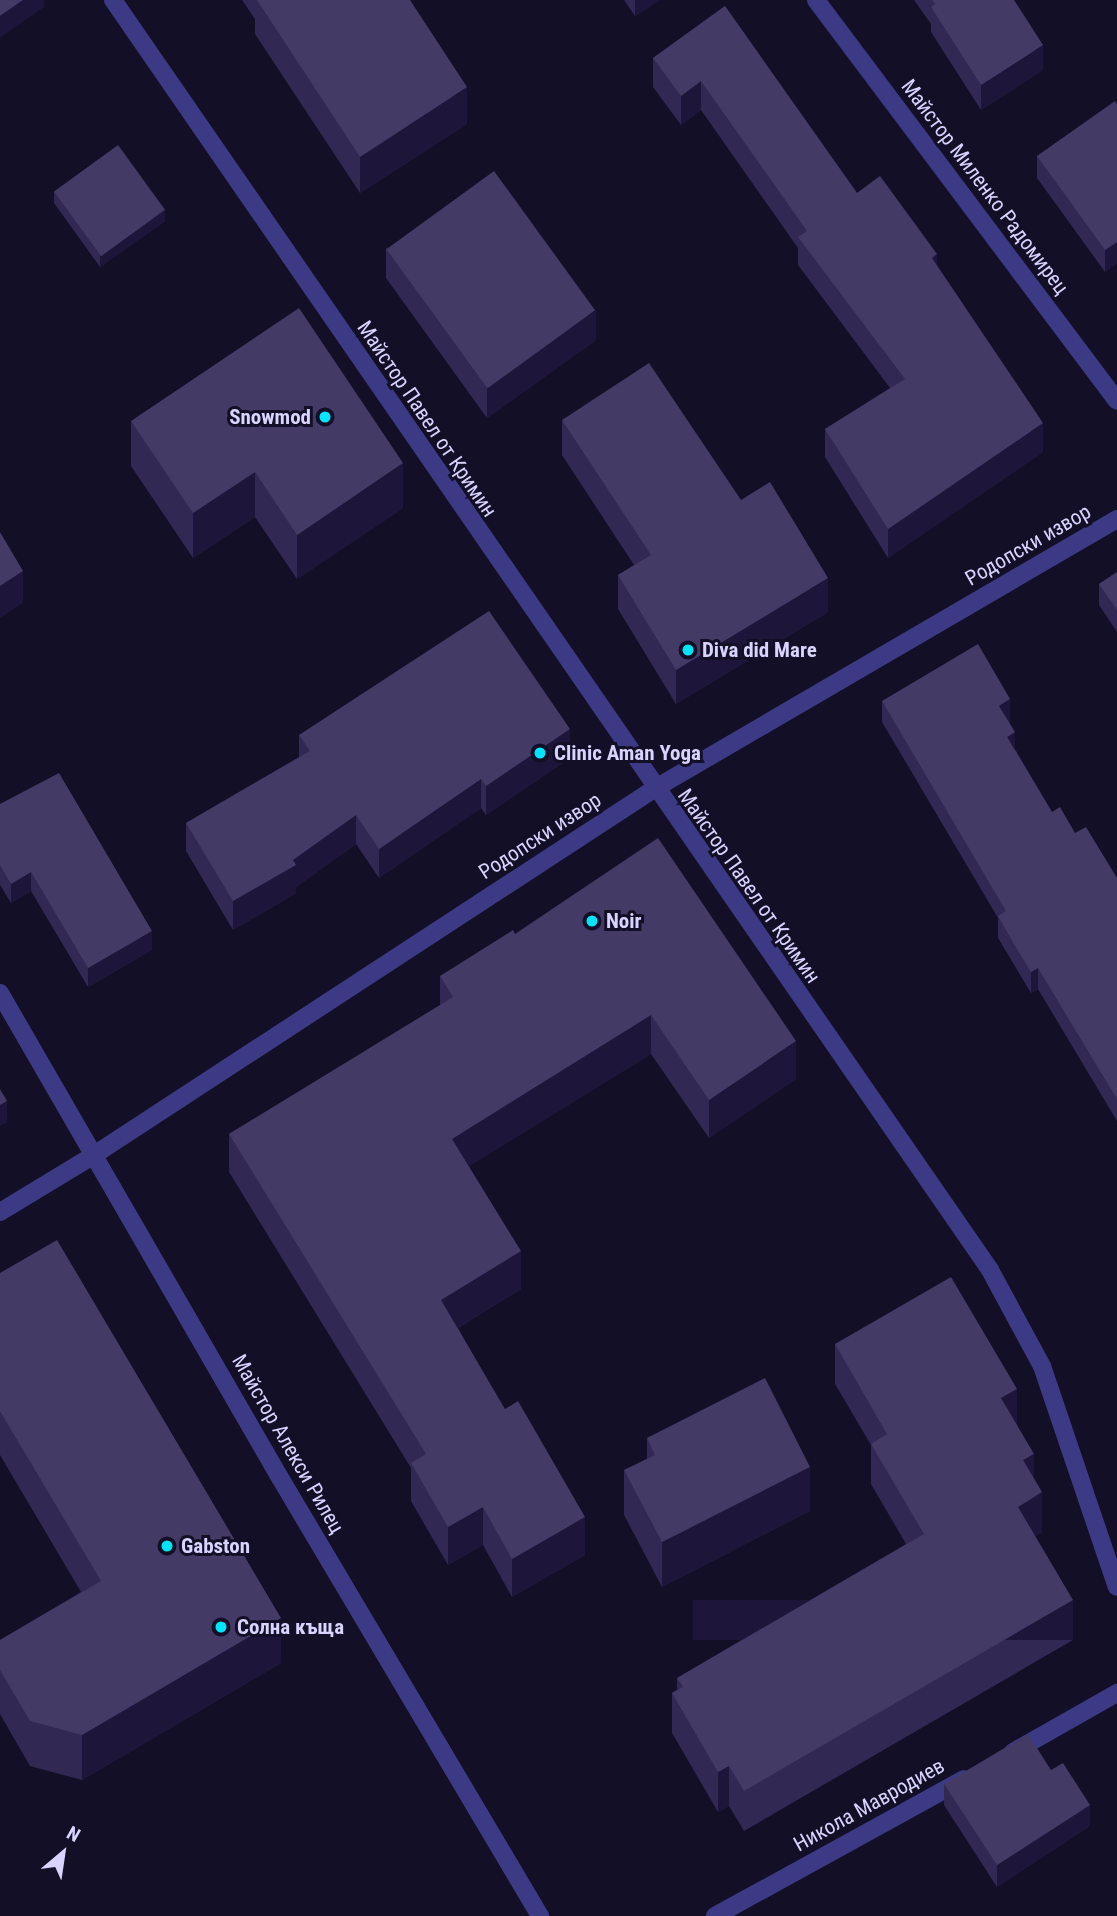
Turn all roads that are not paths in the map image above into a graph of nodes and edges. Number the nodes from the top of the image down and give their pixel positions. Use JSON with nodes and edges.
{"nodes":[{"id":1,"x":113,"y":0,"type":"edge"},
{"id":2,"x":816,"y":0,"type":"edge"},
{"id":3,"x":1117,"y":401,"type":"edge"},
{"id":4,"x":1117,"y":519,"type":"edge"},
{"id":5,"x":654,"y":789,"type":"junction"},
{"id":6,"x":0,"y":993,"type":"edge"},
{"id":7,"x":94,"y":1155,"type":"junction"},
{"id":8,"x":0,"y":1212,"type":"edge"},
{"id":9,"x":1117,"y":1587,"type":"edge"},
{"id":10,"x":1117,"y":1693,"type":"edge"},
{"id":11,"x":540,"y":1916,"type":"edge"},
{"id":12,"x":715,"y":1916,"type":"edge"}],
"edges":[{"from":1,"to":5,"type":"street","name":"Майстор Павел от Кримин"},
{"from":2,"to":3,"type":"street","name":"Майстор Миленко Радомирец"},
{"from":4,"to":5,"type":"street","name":"Родопски извор"},
{"from":5,"to":7,"type":"street","name":"Родопски извор"},
{"from":5,"to":9,"type":"street","name":"Майстор Павел от Кримин"},
{"from":6,"to":7,"type":"street","name":"Майстор Алекси Рилец"},
{"from":7,"to":8,"type":"street","name":"Родопски извор"},
{"from":7,"to":11,"type":"street","name":"Майстор Алекси Рилец"},
{"from":10,"to":12,"type":"street","name":"Никола Мавродиев"}]}
